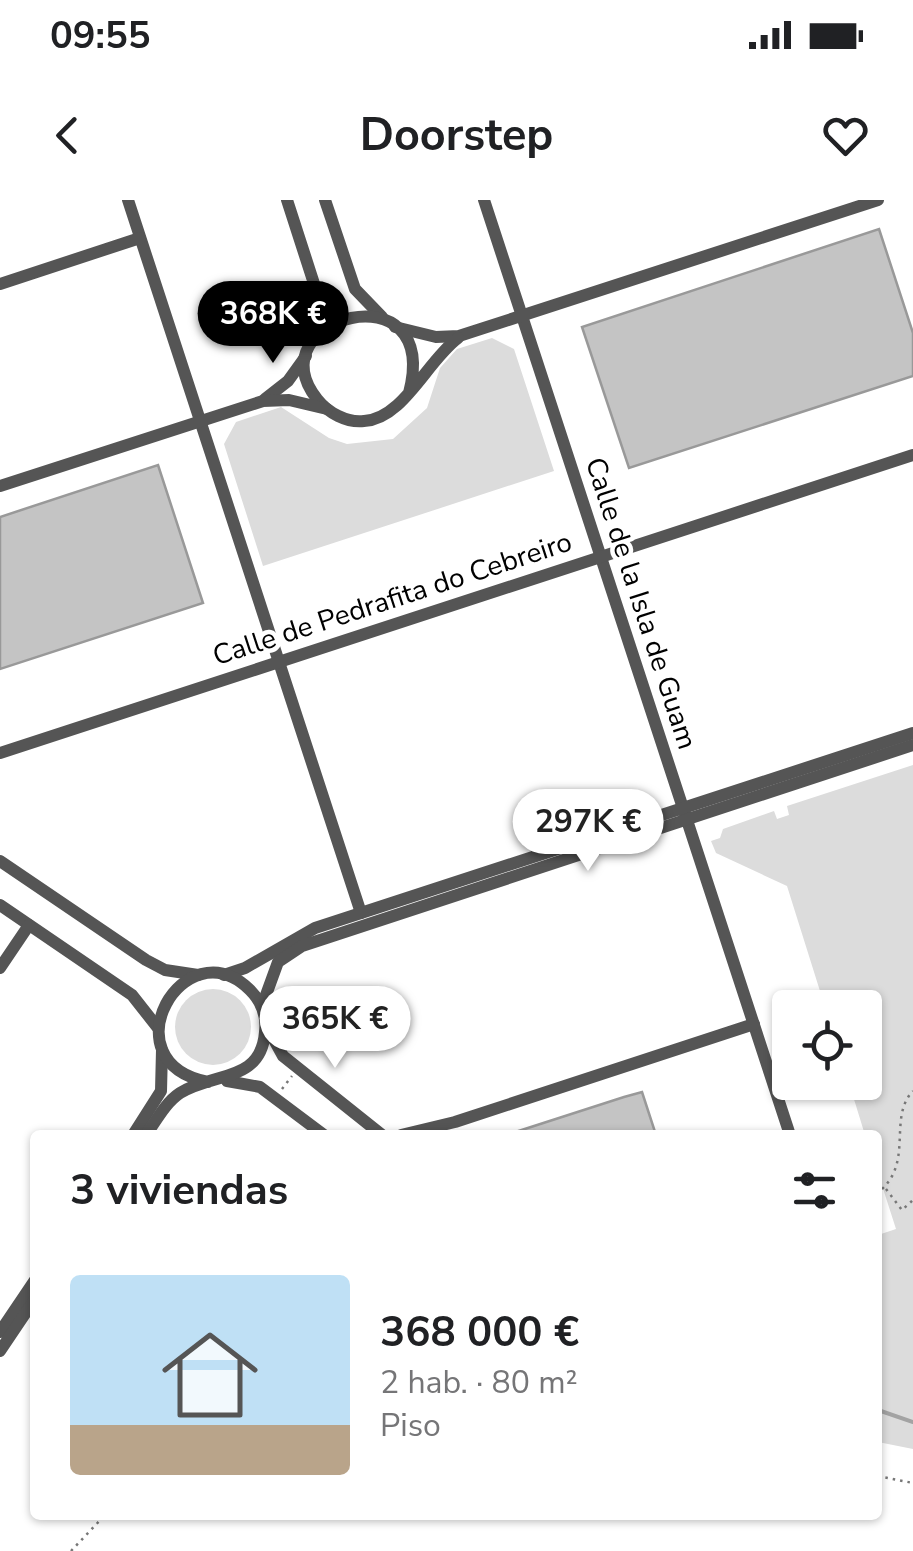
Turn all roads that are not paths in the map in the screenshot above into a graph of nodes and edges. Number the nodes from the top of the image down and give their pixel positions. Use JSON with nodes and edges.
{"nodes":[{"id":1,"x":128,"y":200,"type":"edge"},
{"id":2,"x":287,"y":200,"type":"edge"},
{"id":3,"x":325,"y":200,"type":"edge"},
{"id":4,"x":484,"y":200,"type":"edge"},
{"id":5,"x":878,"y":200,"type":"edge"},
{"id":6,"x":140,"y":238,"type":"junction"},
{"id":7,"x":0,"y":284,"type":"edge"},
{"id":8,"x":522,"y":316,"type":"junction"},
{"id":9,"x":389,"y":323,"type":"junction"},
{"id":10,"x":460,"y":336,"type":"junction"},
{"id":11,"x":314,"y":338,"type":"junction"},
{"id":12,"x":306,"y":356,"type":"junction"},
{"id":13,"x":409,"y":393,"type":"junction"},
{"id":14,"x":263,"y":401,"type":"junction"},
{"id":15,"x":327,"y":409,"type":"junction"},
{"id":16,"x":200,"y":421,"type":"junction"},
{"id":17,"x":913,"y":454,"type":"edge"},
{"id":18,"x":0,"y":486,"type":"edge"},
{"id":19,"x":600,"y":556,"type":"junction"},
{"id":20,"x":279,"y":662,"type":"junction"},
{"id":21,"x":913,"y":733,"type":"edge"},
{"id":22,"x":913,"y":745,"type":"edge"},
{"id":23,"x":0,"y":753,"type":"edge"},
{"id":24,"x":684,"y":814,"type":"junction"},
{"id":25,"x":0,"y":861,"type":"edge"},
{"id":26,"x":0,"y":906,"type":"edge"},
{"id":27,"x":361,"y":913,"type":"junction"},
{"id":28,"x":29,"y":925,"type":"junction"},
{"id":29,"x":0,"y":968,"type":"edge"},
{"id":30,"x":224,"y":975,"type":"junction"},
{"id":31,"x":200,"y":976,"type":"junction"},
{"id":32,"x":262,"y":1006,"type":"junction"},
{"id":33,"x":266,"y":1024,"type":"junction"},
{"id":34,"x":754,"y":1024,"type":"junction"},
{"id":35,"x":158,"y":1028,"type":"junction"},
{"id":36,"x":162,"y":1048,"type":"junction"},
{"id":37,"x":213,"y":1081,"type":"junction"},
{"id":38,"x":455,"y":1122,"type":"junction"},
{"id":39,"x":136,"y":1130,"type":"edge"},
{"id":40,"x":150,"y":1130,"type":"edge"},
{"id":41,"x":317,"y":1130,"type":"edge"},
{"id":42,"x":376,"y":1130,"type":"edge"},
{"id":43,"x":422,"y":1130,"type":"edge"},
{"id":44,"x":445,"y":1130,"type":"edge"},
{"id":45,"x":788,"y":1130,"type":"edge"},
{"id":46,"x":30,"y":1287,"type":"edge"},
{"id":47,"x":30,"y":1307,"type":"edge"},
{"id":48,"x":0,"y":1332,"type":"edge"},
{"id":49,"x":0,"y":1351,"type":"edge"}],
"edges":[{"from":1,"to":6,"type":"street"},
{"from":2,"to":11,"type":"street"},
{"from":3,"to":9,"type":"street"},
{"from":4,"to":8,"type":"street","name":"Calle de la Isla de Guam"},
{"from":5,"to":8,"type":"street"},
{"from":6,"to":7,"type":"street"},
{"from":6,"to":16,"type":"street"},
{"from":8,"to":10,"type":"street"},
{"from":8,"to":19,"type":"street","name":"Calle de la Isla de Guam"},
{"from":9,"to":10,"type":"street"},
{"from":9,"to":11,"type":"street"},
{"from":9,"to":13,"type":"street"},
{"from":10,"to":13,"type":"street"},
{"from":11,"to":12,"type":"street"},
{"from":12,"to":14,"type":"street"},
{"from":12,"to":15,"type":"street"},
{"from":13,"to":15,"type":"street"},
{"from":14,"to":15,"type":"street"},
{"from":14,"to":16,"type":"street"},
{"from":16,"to":18,"type":"street"},
{"from":16,"to":20,"type":"street"},
{"from":17,"to":19,"type":"street","name":"Calle de Pedrafita do Cebreiro"},
{"from":19,"to":20,"type":"street","name":"Calle de Pedrafita do Cebreiro"},
{"from":19,"to":24,"type":"street","name":"Calle de la Isla de Guam"},
{"from":20,"to":23,"type":"street","name":"Calle de Pedrafita do Cebreiro"},
{"from":20,"to":27,"type":"street"},
{"from":21,"to":24,"type":"street"},
{"from":22,"to":24,"type":"street"},
{"from":24,"to":27,"type":"street"},
{"from":24,"to":32,"type":"street"},
{"from":24,"to":34,"type":"street","name":"Calle de la Isla de Guam"},
{"from":25,"to":31,"type":"street"},
{"from":26,"to":28,"type":"street"},
{"from":27,"to":30,"type":"street"},
{"from":28,"to":29,"type":"street"},
{"from":28,"to":35,"type":"street"},
{"from":30,"to":31,"type":"street"},
{"from":30,"to":32,"type":"street"},
{"from":31,"to":35,"type":"street"},
{"from":32,"to":33,"type":"street"},
{"from":33,"to":37,"type":"street"},
{"from":33,"to":42,"type":"street"},
{"from":34,"to":38,"type":"street"},
{"from":34,"to":45,"type":"street","name":"Calle de la Isla de Guam"},
{"from":35,"to":36,"type":"street"},
{"from":36,"to":37,"type":"street"},
{"from":36,"to":39,"type":"street"},
{"from":37,"to":40,"type":"street"},
{"from":37,"to":41,"type":"street"},
{"from":38,"to":43,"type":"street"},
{"from":38,"to":44,"type":"street"},
{"from":46,"to":48,"type":"street"},
{"from":47,"to":49,"type":"street"}]}
